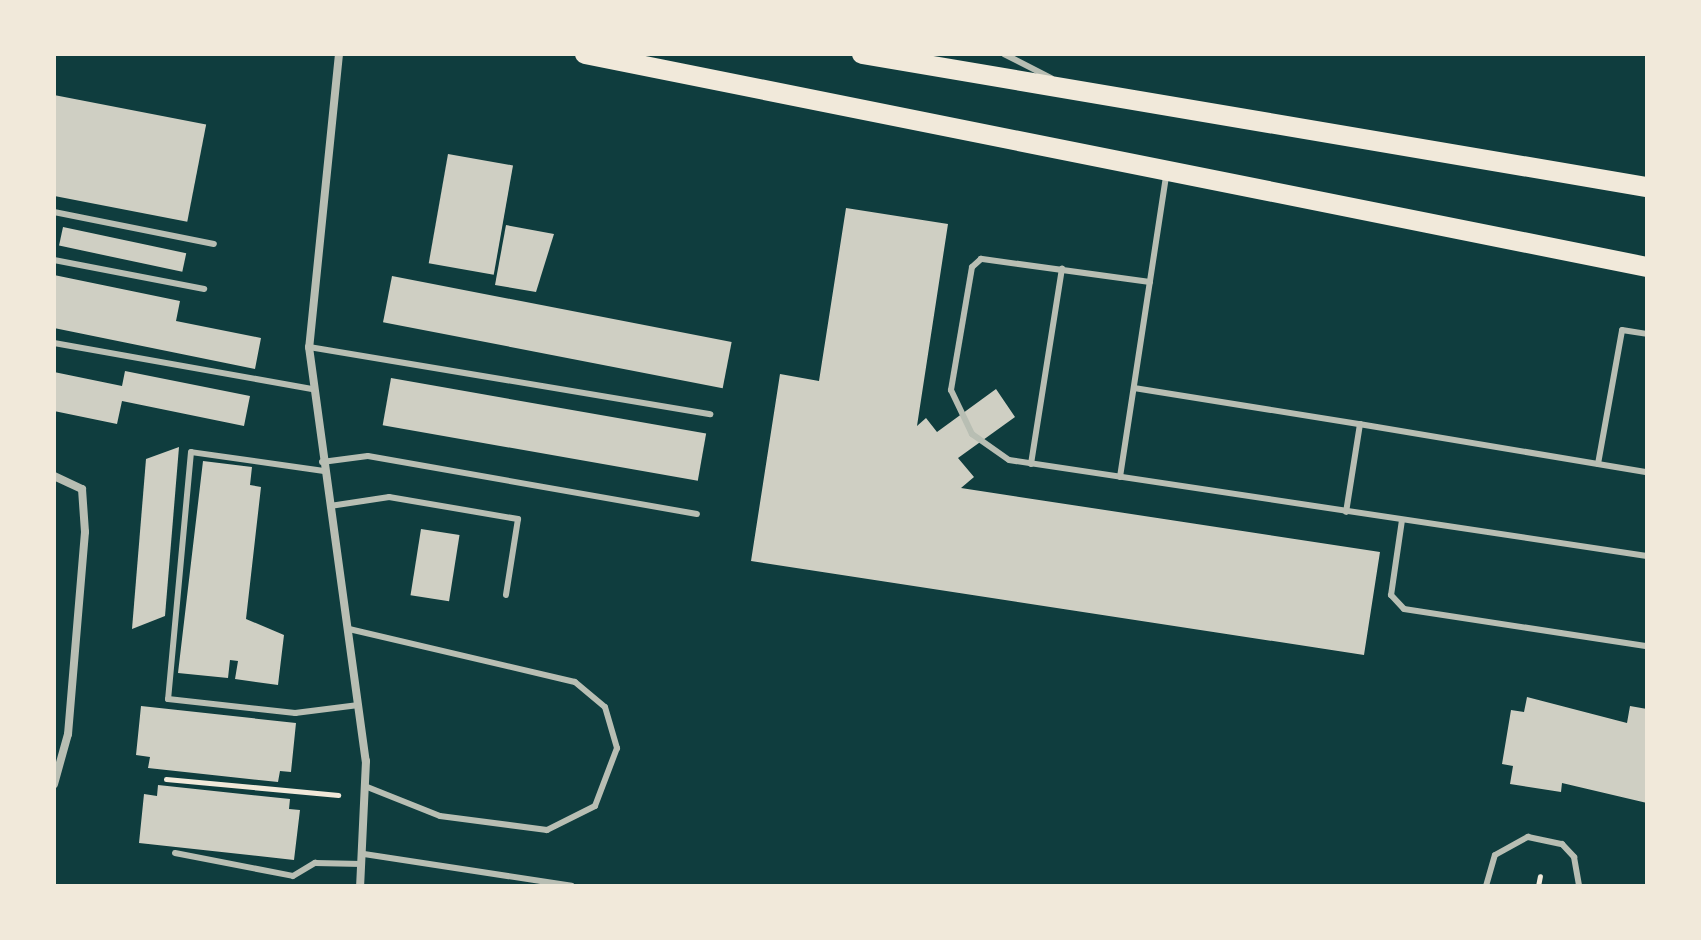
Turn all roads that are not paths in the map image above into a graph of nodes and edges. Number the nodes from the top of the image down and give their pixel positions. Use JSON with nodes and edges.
{"nodes":[{"id":1,"x":339,"y":54,"type":"edge"},
{"id":2,"x":585,"y":54,"type":"edge"},
{"id":3,"x":862,"y":54,"type":"edge"},
{"id":4,"x":1004,"y":54,"type":"edge"},
{"id":5,"x":1086,"y":95,"type":"junction"},
{"id":6,"x":1167,"y":168,"type":"junction"},
{"id":7,"x":1647,"y":187,"type":"edge"},
{"id":8,"x":54,"y":212,"type":"edge"},
{"id":9,"x":214,"y":244,"type":"dead end"},
{"id":10,"x":54,"y":260,"type":"edge"},
{"id":11,"x":1647,"y":267,"type":"edge"},
{"id":12,"x":1062,"y":268,"type":"junction"},
{"id":13,"x":1150,"y":282,"type":"junction"},
{"id":14,"x":204,"y":289,"type":"dead end"},
{"id":15,"x":1647,"y":334,"type":"edge"},
{"id":16,"x":54,"y":343,"type":"edge"},
{"id":17,"x":309,"y":347,"type":"junction"},
{"id":18,"x":1134,"y":388,"type":"junction"},
{"id":19,"x":312,"y":389,"type":"junction"},
{"id":20,"x":710,"y":414,"type":"dead end"},
{"id":21,"x":1360,"y":424,"type":"junction"},
{"id":22,"x":1031,"y":464,"type":"junction"},
{"id":23,"x":1598,"y":464,"type":"junction"},
{"id":24,"x":323,"y":466,"type":"junction"},
{"id":25,"x":1647,"y":472,"type":"edge"},
{"id":26,"x":54,"y":476,"type":"edge"},
{"id":27,"x":1120,"y":477,"type":"junction"},
{"id":28,"x":329,"y":507,"type":"junction"},
{"id":29,"x":1346,"y":512,"type":"junction"},
{"id":30,"x":697,"y":514,"type":"dead end"},
{"id":31,"x":1402,"y":520,"type":"junction"},
{"id":32,"x":1647,"y":556,"type":"edge"},
{"id":33,"x":506,"y":595,"type":"dead end"},
{"id":34,"x":349,"y":629,"type":"junction"},
{"id":35,"x":1647,"y":646,"type":"edge"},
{"id":36,"x":359,"y":705,"type":"junction"},
{"id":37,"x":55,"y":784,"type":"edge"},
{"id":38,"x":367,"y":787,"type":"junction"},
{"id":39,"x":175,"y":853,"type":"dead end"},
{"id":40,"x":363,"y":859,"type":"junction"},
{"id":41,"x":360,"y":886,"type":"edge"},
{"id":42,"x":572,"y":886,"type":"edge"},
{"id":43,"x":1486,"y":886,"type":"edge"},
{"id":44,"x":1579,"y":886,"type":"edge"}],
"edges":[{"from":1,"to":17,"type":"street"},
{"from":2,"to":6,"type":"main road"},
{"from":3,"to":5,"type":"main road"},
{"from":4,"to":5,"type":"lane"},
{"from":5,"to":7,"type":"main road"},
{"from":6,"to":11,"type":"main road"},
{"from":6,"to":13,"type":"lane"},
{"from":8,"to":9,"type":"lane"},
{"from":10,"to":14,"type":"lane"},
{"from":12,"to":13,"type":"lane"},
{"from":12,"to":22,"type":"lane"},
{"from":12,"to":22,"type":"lane"},
{"from":13,"to":18,"type":"lane"},
{"from":15,"to":23,"type":"lane"},
{"from":16,"to":19,"type":"lane"},
{"from":17,"to":19,"type":"street"},
{"from":17,"to":20,"type":"lane"},
{"from":18,"to":21,"type":"lane"},
{"from":18,"to":27,"type":"lane"},
{"from":19,"to":24,"type":"street"},
{"from":21,"to":23,"type":"lane"},
{"from":21,"to":29,"type":"lane"},
{"from":22,"to":27,"type":"lane"},
{"from":23,"to":25,"type":"lane"},
{"from":24,"to":28,"type":"street"},
{"from":24,"to":30,"type":"lane"},
{"from":24,"to":36,"type":"lane"},
{"from":26,"to":37,"type":"street"},
{"from":27,"to":29,"type":"lane"},
{"from":28,"to":33,"type":"lane"},
{"from":28,"to":34,"type":"street"},
{"from":29,"to":31,"type":"lane"},
{"from":31,"to":32,"type":"lane"},
{"from":31,"to":35,"type":"lane"},
{"from":34,"to":36,"type":"street"},
{"from":34,"to":38,"type":"lane"},
{"from":36,"to":38,"type":"street"},
{"from":38,"to":40,"type":"street"},
{"from":39,"to":40,"type":"lane"},
{"from":40,"to":41,"type":"street"},
{"from":40,"to":42,"type":"lane"},
{"from":43,"to":44,"type":"lane"}]}
